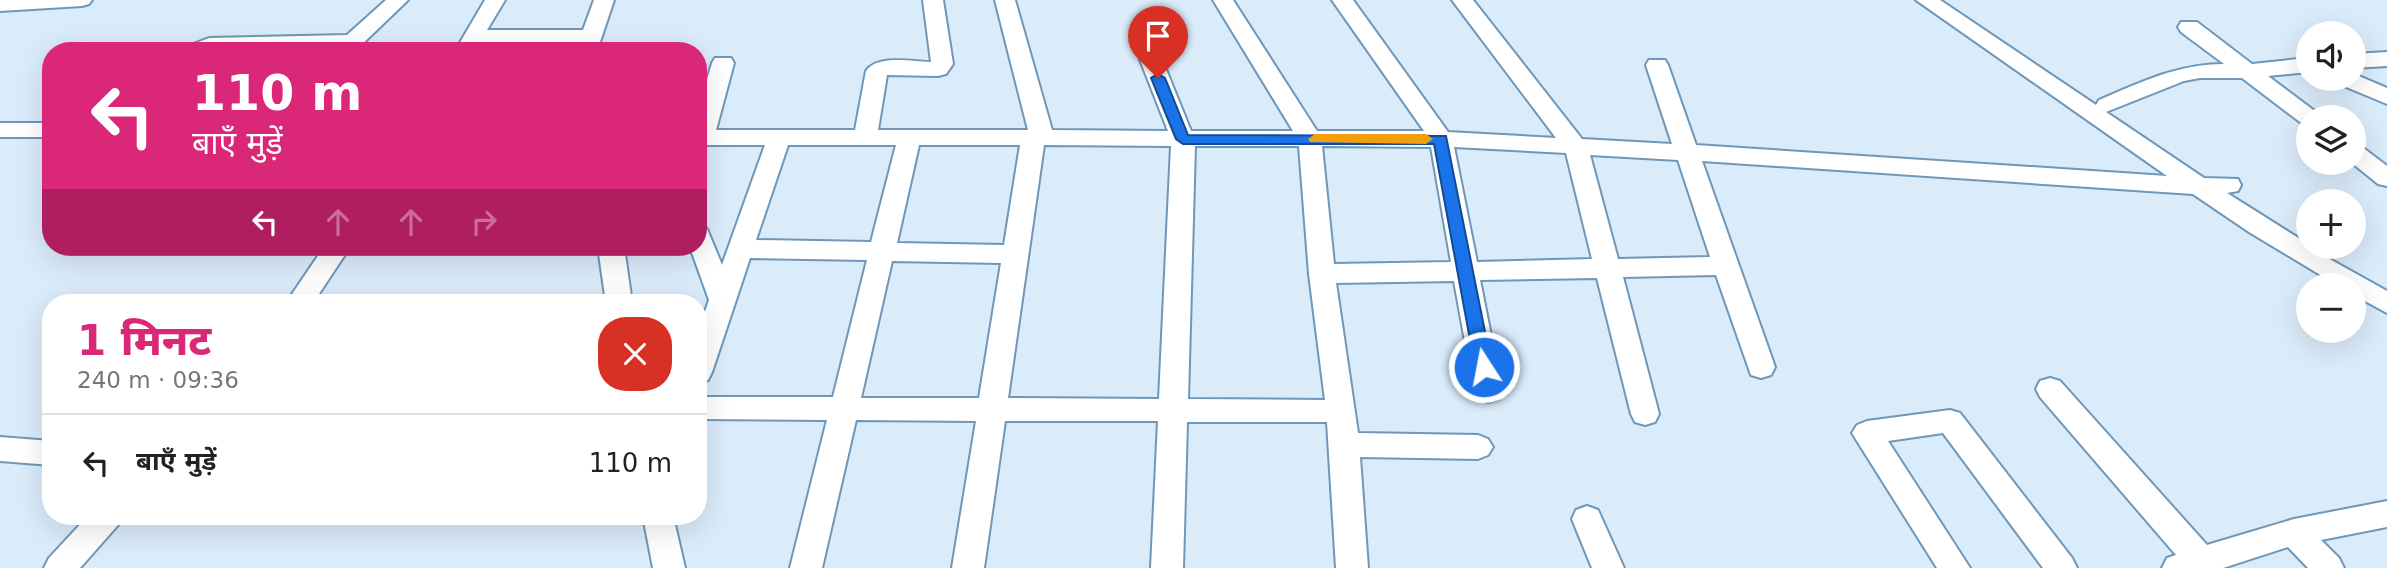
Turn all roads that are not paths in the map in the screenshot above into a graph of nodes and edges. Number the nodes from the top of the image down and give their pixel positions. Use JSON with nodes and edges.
{"nodes":[{"id":1,"x":82,"y":0,"type":"edge"},
{"id":2,"x":398,"y":0,"type":"edge"},
{"id":3,"x":495,"y":0,"type":"edge"},
{"id":4,"x":604,"y":0,"type":"edge"},
{"id":5,"x":933,"y":0,"type":"edge"},
{"id":6,"x":1028,"y":0,"type":"edge"},
{"id":7,"x":1223,"y":0,"type":"edge"},
{"id":8,"x":1342,"y":0,"type":"edge"},
{"id":9,"x":1462,"y":0,"type":"edge"},
{"id":10,"x":1926,"y":0,"type":"edge"},
{"id":11,"x":1951,"y":0,"type":"edge"},
{"id":12,"x":3,"y":3,"type":"edge"},
{"id":13,"x":1008,"y":8,"type":"edge"},
{"id":14,"x":2189,"y":27,"type":"dead end"},
{"id":15,"x":352,"y":42,"type":"edge"},
{"id":16,"x":469,"y":42,"type":"edge"},
{"id":17,"x":589,"y":42,"type":"edge"},
{"id":18,"x":1150,"y":57,"type":"dead end"},
{"id":19,"x":2387,"y":59,"type":"edge"},
{"id":20,"x":2366,"y":60,"type":"edge"},
{"id":21,"x":723,"y":63,"type":"dead end"},
{"id":22,"x":1657,"y":65,"type":"dead end"},
{"id":23,"x":2296,"y":66,"type":"edge"},
{"id":24,"x":2249,"y":71,"type":"junction"},
{"id":25,"x":2366,"y":88,"type":"edge"},
{"id":26,"x":2387,"y":97,"type":"edge"},
{"id":27,"x":2107,"y":105,"type":"junction"},
{"id":28,"x":2296,"y":108,"type":"edge"},
{"id":29,"x":707,"y":113,"type":"edge"},
{"id":30,"x":0,"y":130,"type":"edge"},
{"id":31,"x":42,"y":131,"type":"edge"},
{"id":32,"x":779,"y":137,"type":"junction"},
{"id":33,"x":707,"y":138,"type":"edge"},
{"id":34,"x":865,"y":138,"type":"junction"},
{"id":35,"x":909,"y":138,"type":"junction"},
{"id":36,"x":1037,"y":138,"type":"junction"},
{"id":37,"x":1183,"y":139,"type":"junction"},
{"id":38,"x":1310,"y":139,"type":"junction"},
{"id":39,"x":1441,"y":139,"type":"junction"},
{"id":40,"x":1576,"y":148,"type":"junction"},
{"id":41,"x":1689,"y":153,"type":"junction"},
{"id":42,"x":2366,"y":161,"type":"edge"},
{"id":43,"x":2387,"y":178,"type":"edge"},
{"id":44,"x":2229,"y":185,"type":"junction"},
{"id":45,"x":2201,"y":186,"type":"junction"},
{"id":46,"x":2296,"y":230,"type":"edge"},
{"id":47,"x":740,"y":249,"type":"junction"},
{"id":48,"x":882,"y":252,"type":"junction"},
{"id":49,"x":1015,"y":254,"type":"junction"},
{"id":50,"x":331,"y":256,"type":"edge"},
{"id":51,"x":612,"y":256,"type":"edge"},
{"id":52,"x":706,"y":256,"type":"edge"},
{"id":53,"x":2342,"y":259,"type":"edge"},
{"id":54,"x":1727,"y":266,"type":"junction"},
{"id":55,"x":1607,"y":267,"type":"junction"},
{"id":56,"x":1464,"y":270,"type":"junction"},
{"id":57,"x":1322,"y":274,"type":"junction"},
{"id":58,"x":2387,"y":287,"type":"edge"},
{"id":59,"x":305,"y":294,"type":"edge"},
{"id":60,"x":619,"y":294,"type":"edge"},
{"id":61,"x":723,"y":301,"type":"junction"},
{"id":62,"x":2387,"y":303,"type":"edge"},
{"id":63,"x":707,"y":346,"type":"edge"},
{"id":64,"x":1761,"y":367,"type":"dead end"},
{"id":65,"x":2050,"y":388,"type":"dead end"},
{"id":66,"x":1488,"y":391,"type":"dead end"},
{"id":67,"x":707,"y":408,"type":"edge"},
{"id":68,"x":846,"y":408,"type":"junction"},
{"id":69,"x":992,"y":409,"type":"junction"},
{"id":70,"x":1171,"y":409,"type":"junction"},
{"id":71,"x":1340,"y":411,"type":"junction"},
{"id":72,"x":1645,"y":414,"type":"dead end"},
{"id":73,"x":1345,"y":445,"type":"junction"},
{"id":74,"x":1478,"y":447,"type":"dead end"},
{"id":75,"x":0,"y":449,"type":"edge"},
{"id":76,"x":42,"y":452,"type":"edge"},
{"id":77,"x":2387,"y":514,"type":"edge"},
{"id":78,"x":1587,"y":519,"type":"dead end"},
{"id":79,"x":99,"y":525,"type":"edge"},
{"id":80,"x":661,"y":525,"type":"edge"},
{"id":81,"x":2294,"y":532,"type":"junction"},
{"id":82,"x":2196,"y":566,"type":"edge"},
{"id":83,"x":60,"y":568,"type":"edge"},
{"id":84,"x":669,"y":568,"type":"edge"},
{"id":85,"x":806,"y":568,"type":"edge"},
{"id":86,"x":968,"y":568,"type":"edge"},
{"id":87,"x":1167,"y":568,"type":"edge"},
{"id":88,"x":1352,"y":568,"type":"edge"},
{"id":89,"x":1608,"y":568,"type":"edge"},
{"id":90,"x":1954,"y":568,"type":"edge"},
{"id":91,"x":2061,"y":568,"type":"edge"},
{"id":92,"x":2328,"y":568,"type":"edge"}],
"edges":[{"from":1,"to":12,"type":"street"},
{"from":2,"to":15,"type":"street"},
{"from":3,"to":16,"type":"street"},
{"from":4,"to":17,"type":"street"},
{"from":5,"to":34,"type":"street"},
{"from":6,"to":13,"type":"street"},
{"from":7,"to":38,"type":"street"},
{"from":8,"to":39,"type":"street"},
{"from":9,"to":40,"type":"street"},
{"from":10,"to":45,"type":"street"},
{"from":11,"to":27,"type":"street"},
{"from":13,"to":36,"type":"street"},
{"from":14,"to":24,"type":"street"},
{"from":18,"to":37,"type":"street"},
{"from":19,"to":20,"type":"street"},
{"from":21,"to":29,"type":"street"},
{"from":22,"to":41,"type":"street"},
{"from":23,"to":24,"type":"street"},
{"from":24,"to":27,"type":"street"},
{"from":24,"to":28,"type":"street"},
{"from":25,"to":26,"type":"street"},
{"from":27,"to":44,"type":"street"},
{"from":30,"to":31,"type":"street"},
{"from":32,"to":33,"type":"street"},
{"from":32,"to":34,"type":"street"},
{"from":32,"to":47,"type":"street"},
{"from":34,"to":35,"type":"street"},
{"from":35,"to":36,"type":"street"},
{"from":35,"to":48,"type":"street"},
{"from":36,"to":37,"type":"street"},
{"from":36,"to":49,"type":"street"},
{"from":37,"to":38,"type":"street"},
{"from":37,"to":70,"type":"street"},
{"from":38,"to":39,"type":"street"},
{"from":38,"to":57,"type":"street"},
{"from":39,"to":40,"type":"street"},
{"from":39,"to":56,"type":"street"},
{"from":40,"to":41,"type":"street"},
{"from":40,"to":55,"type":"street"},
{"from":41,"to":45,"type":"street"},
{"from":41,"to":54,"type":"street"},
{"from":42,"to":43,"type":"street"},
{"from":44,"to":45,"type":"street"},
{"from":44,"to":46,"type":"street"},
{"from":45,"to":62,"type":"street"},
{"from":47,"to":48,"type":"street"},
{"from":47,"to":61,"type":"street"},
{"from":48,"to":49,"type":"street"},
{"from":48,"to":68,"type":"street"},
{"from":49,"to":69,"type":"street"},
{"from":50,"to":59,"type":"street"},
{"from":51,"to":60,"type":"street"},
{"from":52,"to":61,"type":"street"},
{"from":53,"to":58,"type":"street"},
{"from":54,"to":55,"type":"street"},
{"from":54,"to":64,"type":"street"},
{"from":55,"to":56,"type":"street"},
{"from":55,"to":72,"type":"street"},
{"from":56,"to":57,"type":"street"},
{"from":56,"to":66,"type":"street"},
{"from":57,"to":71,"type":"street"},
{"from":61,"to":63,"type":"street"},
{"from":65,"to":82,"type":"street"},
{"from":67,"to":68,"type":"street"},
{"from":68,"to":69,"type":"street"},
{"from":68,"to":85,"type":"street"},
{"from":69,"to":70,"type":"street"},
{"from":69,"to":86,"type":"street"},
{"from":70,"to":71,"type":"street"},
{"from":70,"to":87,"type":"street"},
{"from":71,"to":73,"type":"street"},
{"from":73,"to":74,"type":"street"},
{"from":73,"to":88,"type":"street"},
{"from":75,"to":76,"type":"street"},
{"from":77,"to":81,"type":"street"},
{"from":78,"to":89,"type":"street"},
{"from":79,"to":83,"type":"street"},
{"from":80,"to":84,"type":"street"},
{"from":81,"to":82,"type":"street"},
{"from":81,"to":92,"type":"street"},
{"from":90,"to":91,"type":"street"}]}
